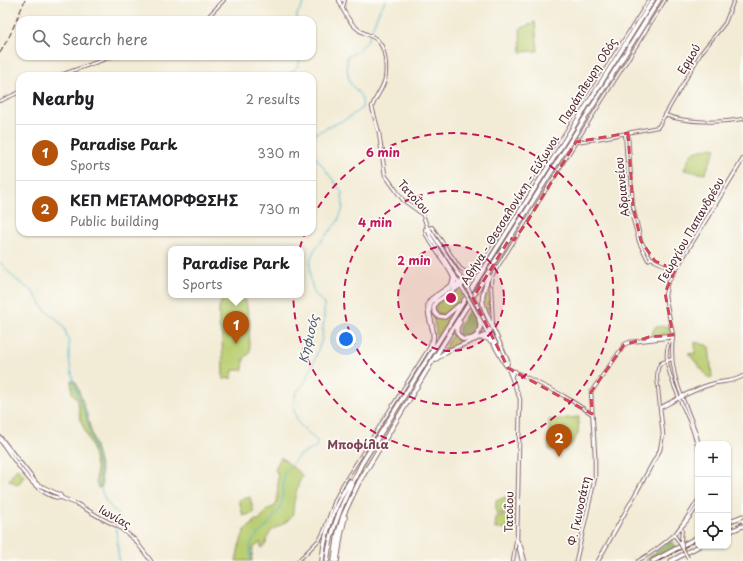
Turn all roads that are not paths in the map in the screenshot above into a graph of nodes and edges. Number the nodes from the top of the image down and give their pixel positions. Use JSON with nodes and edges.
{"nodes":[{"id":1,"x":224,"y":0,"type":"edge"},
{"id":2,"x":343,"y":0,"type":"edge"},
{"id":3,"x":649,"y":0,"type":"edge"},
{"id":4,"x":653,"y":0,"type":"edge"},
{"id":5,"x":659,"y":0,"type":"edge"},
{"id":6,"x":665,"y":0,"type":"edge"},
{"id":7,"x":734,"y":0,"type":"edge"},
{"id":8,"x":342,"y":9,"type":"junction"},
{"id":9,"x":209,"y":16,"type":"edge"},
{"id":10,"x":103,"y":60,"type":"edge"},
{"id":11,"x":69,"y":72,"type":"edge"},
{"id":12,"x":16,"y":94,"type":"edge"},
{"id":13,"x":0,"y":101,"type":"edge"},
{"id":14,"x":665,"y":115,"type":"junction"},
{"id":15,"x":743,"y":119,"type":"edge"},
{"id":16,"x":626,"y":133,"type":"junction"},
{"id":17,"x":576,"y":142,"type":"junction"},
{"id":18,"x":743,"y":159,"type":"edge"},
{"id":19,"x":428,"y":228,"type":"junction"},
{"id":20,"x":652,"y":258,"type":"junction"},
{"id":21,"x":493,"y":265,"type":"junction"},
{"id":22,"x":675,"y":270,"type":"junction"},
{"id":23,"x":454,"y":275,"type":"junction"},
{"id":24,"x":463,"y":285,"type":"junction"},
{"id":25,"x":452,"y":289,"type":"junction"},
{"id":26,"x":464,"y":300,"type":"junction"},
{"id":27,"x":492,"y":312,"type":"junction"},
{"id":28,"x":463,"y":313,"type":"junction"},
{"id":29,"x":487,"y":314,"type":"junction"},
{"id":30,"x":479,"y":319,"type":"junction"},
{"id":31,"x":492,"y":329,"type":"junction"},
{"id":32,"x":488,"y":334,"type":"junction"},
{"id":33,"x":673,"y":337,"type":"junction"},
{"id":34,"x":480,"y":338,"type":"junction"},
{"id":35,"x":491,"y":341,"type":"junction"},
{"id":36,"x":672,"y":359,"type":"junction"},
{"id":37,"x":668,"y":361,"type":"junction"},
{"id":38,"x":424,"y":364,"type":"junction"},
{"id":39,"x":430,"y":365,"type":"junction"},
{"id":40,"x":508,"y":367,"type":"junction"},
{"id":41,"x":515,"y":371,"type":"junction"},
{"id":42,"x":512,"y":376,"type":"junction"},
{"id":43,"x":743,"y":376,"type":"edge"},
{"id":44,"x":680,"y":397,"type":"junction"},
{"id":45,"x":660,"y":408,"type":"junction"},
{"id":46,"x":592,"y":414,"type":"junction"},
{"id":47,"x":689,"y":417,"type":"junction"},
{"id":48,"x":0,"y":437,"type":"edge"},
{"id":49,"x":0,"y":440,"type":"edge"},
{"id":50,"x":696,"y":441,"type":"edge"},
{"id":51,"x":698,"y":441,"type":"edge"},
{"id":52,"x":362,"y":463,"type":"junction"},
{"id":53,"x":62,"y":498,"type":"junction"},
{"id":54,"x":695,"y":505,"type":"edge"},
{"id":55,"x":347,"y":506,"type":"junction"},
{"id":56,"x":695,"y":509,"type":"edge"},
{"id":57,"x":743,"y":516,"type":"edge"},
{"id":58,"x":731,"y":521,"type":"edge"},
{"id":59,"x":743,"y":526,"type":"edge"},
{"id":60,"x":683,"y":527,"type":"junction"},
{"id":61,"x":731,"y":531,"type":"edge"},
{"id":62,"x":674,"y":535,"type":"junction"},
{"id":63,"x":517,"y":539,"type":"junction"},
{"id":64,"x":695,"y":539,"type":"edge"},
{"id":65,"x":680,"y":541,"type":"junction"},
{"id":66,"x":695,"y":548,"type":"edge"},
{"id":67,"x":151,"y":561,"type":"edge"},
{"id":68,"x":298,"y":561,"type":"edge"},
{"id":69,"x":322,"y":561,"type":"edge"},
{"id":70,"x":327,"y":561,"type":"edge"},
{"id":71,"x":334,"y":561,"type":"edge"},
{"id":72,"x":337,"y":561,"type":"edge"},
{"id":73,"x":513,"y":561,"type":"edge"},
{"id":74,"x":524,"y":561,"type":"edge"},
{"id":75,"x":576,"y":561,"type":"edge"},
{"id":76,"x":598,"y":561,"type":"edge"},
{"id":77,"x":638,"y":561,"type":"edge"},
{"id":78,"x":653,"y":561,"type":"edge"},
{"id":79,"x":671,"y":561,"type":"edge"},
{"id":80,"x":690,"y":561,"type":"edge"}],
"edges":[{"from":1,"to":9,"type":"street"},
{"from":2,"to":8,"type":"street"},
{"from":2,"to":8,"type":"main road","name":"Τατοΐου"},
{"from":3,"to":19,"type":"street","name":"Παράπλευρη Οδός"},
{"from":4,"to":26,"type":"highway","name":"Αθήνα - Θεσσαλονίκη - Εύζωνοι"},
{"from":5,"to":21,"type":"highway","name":"Αθήνα - Θεσσαλονίκη - Εύζωνοι"},
{"from":6,"to":17,"type":"street","name":"Παράπλευρη Οδός"},
{"from":7,"to":14,"type":"street","name":"Ερμού"},
{"from":8,"to":19,"type":"main road","name":"Τατοΐου"},
{"from":10,"to":11,"type":"street"},
{"from":12,"to":13,"type":"street"},
{"from":14,"to":15,"type":"street"},
{"from":14,"to":16,"type":"street","name":"Ερμού"},
{"from":16,"to":17,"type":"street"},
{"from":16,"to":20,"type":"street","name":"Αδριανείου"},
{"from":16,"to":20,"type":"street","name":"Αδριανείου"},
{"from":17,"to":27,"type":"street","name":"Παράπλευρη Οδός"},
{"from":18,"to":22,"type":"main road","name":"Γεωργίου Παπανδρέου"},
{"from":19,"to":23,"type":"main road","name":"Τατοΐου"},
{"from":19,"to":24,"type":"main road","name":"Τατοΐου"},
{"from":19,"to":68,"type":"street"},
{"from":20,"to":22,"type":"street"},
{"from":21,"to":28,"type":"highway","name":"Αθήνα - Θεσσαλονίκη - Εύζωνοι"},
{"from":21,"to":29,"type":"highway"},
{"from":22,"to":33,"type":"main road","name":"Γεωργίου Παπανδρέου"},
{"from":23,"to":24,"type":"main road","name":"Τατοΐου"},
{"from":23,"to":25,"type":"highway"},
{"from":24,"to":25,"type":"highway"},
{"from":24,"to":25,"type":"highway"},
{"from":24,"to":30,"type":"main road","name":"Τατοΐου","bridge":true},
{"from":24,"to":31,"type":"main road","name":"Τατοΐου","bridge":true},
{"from":25,"to":26,"type":"highway"},
{"from":25,"to":38,"type":"highway"},
{"from":26,"to":38,"type":"highway","name":"Αθήνα - Θεσσαλονίκη - Εύζωνοι"},
{"from":27,"to":29,"type":"highway"},
{"from":27,"to":31,"type":"street","name":"Παράπλευρη Οδός"},
{"from":28,"to":30,"type":"highway"},
{"from":28,"to":39,"type":"highway","name":"Αθήνα - Θεσσαλονίκη - Εύζωνοι"},
{"from":29,"to":31,"type":"highway"},
{"from":30,"to":32,"type":"main road","name":"Τατοΐου"},
{"from":31,"to":32,"type":"highway"},
{"from":31,"to":40,"type":"main road","name":"Τατοΐου"},
{"from":32,"to":34,"type":"highway"},
{"from":32,"to":35,"type":"main road","name":"Τατοΐου"},
{"from":33,"to":36,"type":"street"},
{"from":33,"to":37,"type":"street"},
{"from":33,"to":46,"type":"main road","name":"Φ. Γκινοσάτη"},
{"from":34,"to":35,"type":"highway"},
{"from":34,"to":39,"type":"highway"},
{"from":35,"to":40,"type":"main road","name":"Τατοΐου"},
{"from":36,"to":37,"type":"street"},
{"from":36,"to":44,"type":"street"},
{"from":37,"to":44,"type":"street"},
{"from":37,"to":45,"type":"street"},
{"from":38,"to":52,"type":"highway","name":"Αθήνα - Θεσσαλονίκη - Εύζωνοι"},
{"from":39,"to":55,"type":"highway","name":"Αθήνα - Θεσσαλονίκη - Εύζωνοι"},
{"from":40,"to":41,"type":"street"},
{"from":40,"to":42,"type":"main road","name":"Τατοΐου"},
{"from":41,"to":42,"type":"main road"},
{"from":41,"to":46,"type":"street"},
{"from":42,"to":63,"type":"main road","name":"Τατοΐου"},
{"from":43,"to":44,"type":"main road"},
{"from":44,"to":45,"type":"main road"},
{"from":44,"to":47,"type":"street"},
{"from":45,"to":76,"type":"main road"},
{"from":46,"to":75,"type":"main road","name":"Φ. Γκινοσάτη"},
{"from":47,"to":50,"type":"street"},
{"from":47,"to":51,"type":"street"},
{"from":48,"to":53,"type":"main road","name":"Ιωνίας"},
{"from":49,"to":53,"type":"main road","name":"Ιωνίας"},
{"from":52,"to":69,"type":"highway"},
{"from":52,"to":70,"type":"highway","name":"Αθήνα - Θεσσαλονίκη - Εύζωνοι"},
{"from":53,"to":67,"type":"main road","name":"Ιωνίας"},
{"from":54,"to":62,"type":"street"},
{"from":55,"to":71,"type":"highway","name":"Αθήνα - Θεσσαλονίκη - Εύζωνοι"},
{"from":55,"to":72,"type":"highway"},
{"from":56,"to":60,"type":"street"},
{"from":57,"to":58,"type":"highway"},
{"from":59,"to":61,"type":"highway"},
{"from":60,"to":62,"type":"street"},
{"from":60,"to":65,"type":"street"},
{"from":62,"to":65,"type":"street"},
{"from":62,"to":77,"type":"street"},
{"from":63,"to":73,"type":"street","name":"Τατοΐου"},
{"from":63,"to":74,"type":"main road"},
{"from":64,"to":78,"type":"highway"},
{"from":65,"to":80,"type":"street","bridge":true},
{"from":66,"to":79,"type":"highway"}]}
